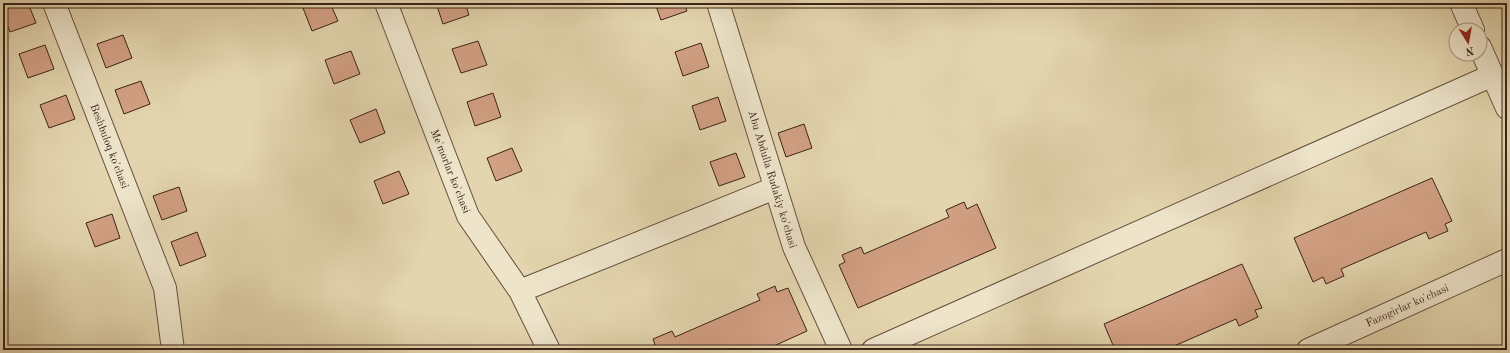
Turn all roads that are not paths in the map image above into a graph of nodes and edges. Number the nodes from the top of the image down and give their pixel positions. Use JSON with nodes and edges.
{"nodes":[{"id":1,"x":54,"y":3,"type":"edge"},
{"id":2,"x":386,"y":3,"type":"edge"},
{"id":3,"x":718,"y":3,"type":"edge"},
{"id":4,"x":1461,"y":3,"type":"edge"},
{"id":5,"x":1469,"y":22,"type":"edge"},
{"id":6,"x":1486,"y":62,"type":"edge"},
{"id":7,"x":1492,"y":75,"type":"junction"},
{"id":8,"x":1507,"y":108,"type":"edge"},
{"id":9,"x":775,"y":188,"type":"junction"},
{"id":10,"x":1507,"y":260,"type":"edge"},
{"id":11,"x":520,"y":291,"type":"junction"},
{"id":12,"x":1316,"y":348,"type":"edge"},
{"id":13,"x":173,"y":350,"type":"edge"},
{"id":14,"x":549,"y":350,"type":"edge"},
{"id":15,"x":841,"y":350,"type":"edge"},
{"id":16,"x":873,"y":350,"type":"edge"}],
"edges":[{"from":1,"to":13,"type":"street","name":"Beshbuloq ko'chasi"},
{"from":2,"to":11,"type":"street","name":"Me'morlar ko'chasi"},
{"from":3,"to":9,"type":"street","name":"Abu Abdulla Rudakiy ko'chasi"},
{"from":4,"to":5,"type":"street"},
{"from":6,"to":7,"type":"street"},
{"from":7,"to":8,"type":"street"},
{"from":7,"to":16,"type":"street"},
{"from":9,"to":11,"type":"street"},
{"from":9,"to":15,"type":"street","name":"Abu Abdulla Rudakiy ko'chasi"},
{"from":10,"to":12,"type":"street","name":"Fazogirlar ko'chasi"},
{"from":11,"to":14,"type":"street","name":"Me'morlar ko'chasi"}]}
